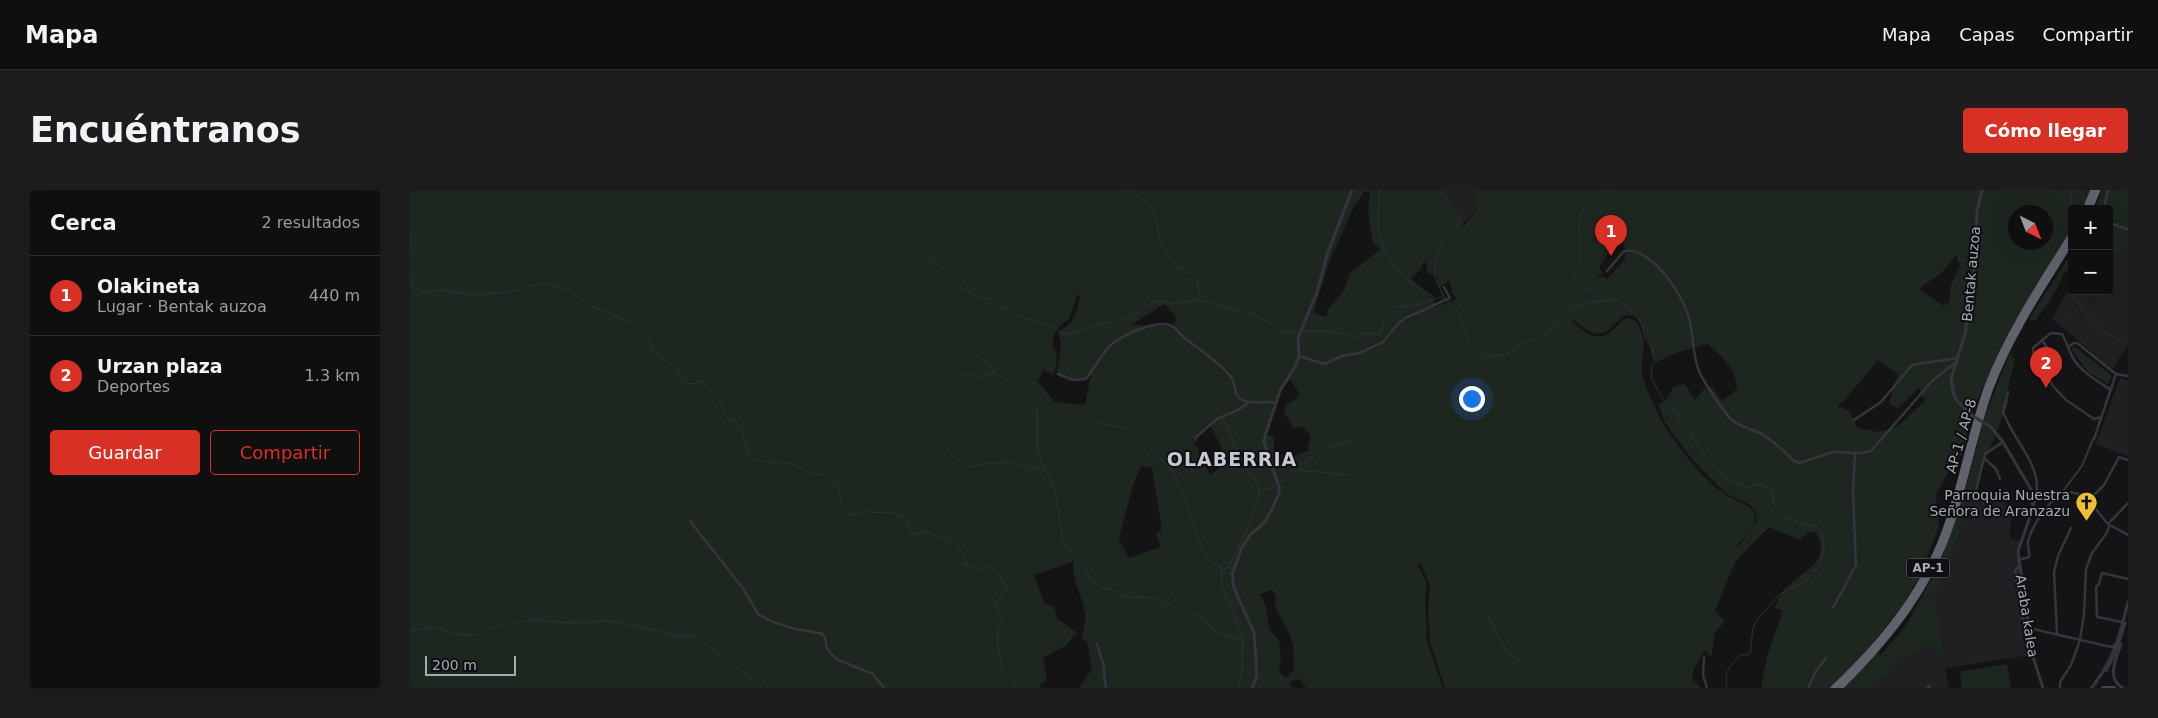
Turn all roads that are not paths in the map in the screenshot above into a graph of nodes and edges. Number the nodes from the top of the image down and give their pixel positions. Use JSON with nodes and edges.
{"nodes":[{"id":1,"x":1352,"y":190,"type":"edge"},
{"id":2,"x":1982,"y":190,"type":"edge"},
{"id":3,"x":2093,"y":190,"type":"edge"},
{"id":4,"x":2098,"y":190,"type":"edge"},
{"id":5,"x":2108,"y":190,"type":"edge"},
{"id":6,"x":2087,"y":205,"type":"edge"},
{"id":7,"x":2092,"y":205,"type":"edge"},
{"id":8,"x":2105,"y":205,"type":"edge"},
{"id":9,"x":2113,"y":224,"type":"edge"},
{"id":10,"x":2128,"y":229,"type":"edge"},
{"id":11,"x":2068,"y":239,"type":"edge"},
{"id":12,"x":2068,"y":247,"type":"edge"},
{"id":13,"x":1607,"y":271,"type":"dead end"},
{"id":14,"x":1444,"y":287,"type":"dead end"},
{"id":15,"x":2042,"y":340,"type":"junction"},
{"id":16,"x":2070,"y":346,"type":"junction"},
{"id":17,"x":1299,"y":356,"type":"junction"},
{"id":18,"x":2053,"y":356,"type":"junction"},
{"id":19,"x":1958,"y":360,"type":"junction"},
{"id":20,"x":2039,"y":365,"type":"junction"},
{"id":21,"x":2061,"y":368,"type":"dead end"},
{"id":22,"x":1058,"y":374,"type":"dead end"},
{"id":23,"x":2116,"y":374,"type":"junction"},
{"id":24,"x":2128,"y":376,"type":"edge"},
{"id":25,"x":2111,"y":390,"type":"junction"},
{"id":26,"x":2008,"y":392,"type":"dead end"},
{"id":27,"x":1249,"y":402,"type":"junction"},
{"id":28,"x":1276,"y":403,"type":"junction"},
{"id":29,"x":2101,"y":418,"type":"junction"},
{"id":30,"x":2094,"y":419,"type":"junction"},
{"id":31,"x":1854,"y":420,"type":"dead end"},
{"id":32,"x":2097,"y":429,"type":"junction"},
{"id":33,"x":2094,"y":439,"type":"joint"},
{"id":34,"x":1196,"y":440,"type":"dead end"},
{"id":35,"x":2003,"y":442,"type":"junction"},
{"id":36,"x":1855,"y":453,"type":"junction"},
{"id":37,"x":1984,"y":458,"type":"junction"},
{"id":38,"x":2128,"y":460,"type":"edge"},
{"id":39,"x":2000,"y":478,"type":"dead end"},
{"id":40,"x":2063,"y":491,"type":"junction"},
{"id":41,"x":1986,"y":498,"type":"dead end"},
{"id":42,"x":2089,"y":500,"type":"junction"},
{"id":43,"x":2128,"y":503,"type":"edge"},
{"id":44,"x":2034,"y":505,"type":"junction"},
{"id":45,"x":690,"y":521,"type":"dead end"},
{"id":46,"x":2109,"y":524,"type":"junction"},
{"id":47,"x":2071,"y":528,"type":"dead end"},
{"id":48,"x":2128,"y":535,"type":"edge"},
{"id":49,"x":2018,"y":560,"type":"junction"},
{"id":50,"x":2019,"y":565,"type":"junction"},
{"id":51,"x":2128,"y":578,"type":"edge"},
{"id":52,"x":2128,"y":602,"type":"edge"},
{"id":53,"x":1833,"y":608,"type":"dead end"},
{"id":54,"x":2125,"y":623,"type":"edge"},
{"id":55,"x":2029,"y":628,"type":"junction"},
{"id":56,"x":2056,"y":634,"type":"junction"},
{"id":57,"x":2080,"y":640,"type":"junction"},
{"id":58,"x":1097,"y":644,"type":"dead end"},
{"id":59,"x":2116,"y":645,"type":"junction"},
{"id":60,"x":2033,"y":654,"type":"junction"},
{"id":61,"x":1704,"y":657,"type":"dead end"},
{"id":62,"x":1826,"y":658,"type":"dead end"},
{"id":63,"x":2040,"y":682,"type":"junction"},
{"id":64,"x":2095,"y":683,"type":"junction"},
{"id":65,"x":884,"y":688,"type":"edge"},
{"id":66,"x":1106,"y":688,"type":"edge"},
{"id":67,"x":1252,"y":688,"type":"edge"},
{"id":68,"x":1707,"y":688,"type":"edge"},
{"id":69,"x":1808,"y":688,"type":"edge"},
{"id":70,"x":1834,"y":688,"type":"edge"},
{"id":71,"x":1840,"y":688,"type":"edge"},
{"id":72,"x":2043,"y":688,"type":"edge"},
{"id":73,"x":2047,"y":688,"type":"edge"},
{"id":74,"x":2060,"y":688,"type":"edge"},
{"id":75,"x":2091,"y":688,"type":"edge"},
{"id":76,"x":2103,"y":688,"type":"edge"},
{"id":77,"x":2113,"y":688,"type":"edge"},
{"id":78,"x":2123,"y":688,"type":"edge"}],
"edges":[{"from":1,"to":17,"type":"street"},
{"from":2,"to":19,"type":"street","name":"Bentak auzoa"},
{"from":3,"to":6,"type":"highway"},
{"from":4,"to":7,"type":"highway"},
{"from":5,"to":8,"type":"street"},
{"from":9,"to":10,"type":"street"},
{"from":11,"to":70,"type":"highway","name":"AP-1 / AP-8","number":"AP-1"},
{"from":12,"to":71,"type":"highway","name":"AP-1 / AP-8","number":"AP-1"},
{"from":13,"to":36,"type":"street"},
{"from":14,"to":17,"type":"street"},
{"from":15,"to":16,"type":"street"},
{"from":15,"to":18,"type":"street"},
{"from":15,"to":20,"type":"street"},
{"from":16,"to":23,"type":"street"},
{"from":16,"to":25,"type":"street"},
{"from":17,"to":28,"type":"street"},
{"from":18,"to":20,"type":"street"},
{"from":18,"to":21,"type":"street"},
{"from":19,"to":31,"type":"street"},
{"from":19,"to":35,"type":"street","name":"Bentak auzoa","bridge":true},
{"from":19,"to":36,"type":"street"},
{"from":20,"to":30,"type":"street"},
{"from":22,"to":27,"type":"street"},
{"from":23,"to":24,"type":"street"},
{"from":23,"to":25,"type":"street","name":"Araba kalea"},
{"from":25,"to":29,"type":"street","name":"Araba kalea"},
{"from":26,"to":44,"type":"street"},
{"from":27,"to":28,"type":"street"},
{"from":27,"to":34,"type":"street"},
{"from":28,"to":67,"type":"street"},
{"from":29,"to":30,"type":"street"},
{"from":29,"to":32,"type":"street","name":"Araba kalea"},
{"from":30,"to":32,"type":"street"},
{"from":32,"to":33,"type":"street","name":"Araba kalea"},
{"from":33,"to":40,"type":"street","name":"Araba kalea"},
{"from":35,"to":37,"type":"street"},
{"from":35,"to":44,"type":"street","name":"Bentak auzoa"},
{"from":36,"to":53,"type":"street"},
{"from":37,"to":39,"type":"street"},
{"from":37,"to":41,"type":"street"},
{"from":38,"to":42,"type":"street"},
{"from":40,"to":42,"type":"street"},
{"from":40,"to":49,"type":"street","name":"Araba kalea"},
{"from":42,"to":46,"type":"street"},
{"from":43,"to":46,"type":"street"},
{"from":44,"to":49,"type":"street"},
{"from":45,"to":65,"type":"street"},
{"from":46,"to":48,"type":"street"},
{"from":46,"to":57,"type":"street"},
{"from":47,"to":56,"type":"street"},
{"from":49,"to":50,"type":"street","name":"Araba kalea"},
{"from":50,"to":55,"type":"street","name":"Araba kalea"},
{"from":50,"to":60,"type":"street"},
{"from":51,"to":54,"type":"street"},
{"from":52,"to":54,"type":"street"},
{"from":54,"to":59,"type":"street"},
{"from":54,"to":64,"type":"street"},
{"from":54,"to":78,"type":"street"},
{"from":55,"to":56,"type":"street"},
{"from":55,"to":60,"type":"street","name":"Araba kalea"},
{"from":56,"to":57,"type":"street"},
{"from":57,"to":59,"type":"street"},
{"from":57,"to":74,"type":"street"},
{"from":58,"to":66,"type":"street"},
{"from":59,"to":64,"type":"street"},
{"from":60,"to":63,"type":"street","name":"Araba kalea"},
{"from":61,"to":68,"type":"street"},
{"from":62,"to":69,"type":"street"},
{"from":63,"to":72,"type":"street","name":"Araba kalea"},
{"from":63,"to":73,"type":"street"},
{"from":64,"to":75,"type":"street"},
{"from":76,"to":77,"type":"main road"}]}
